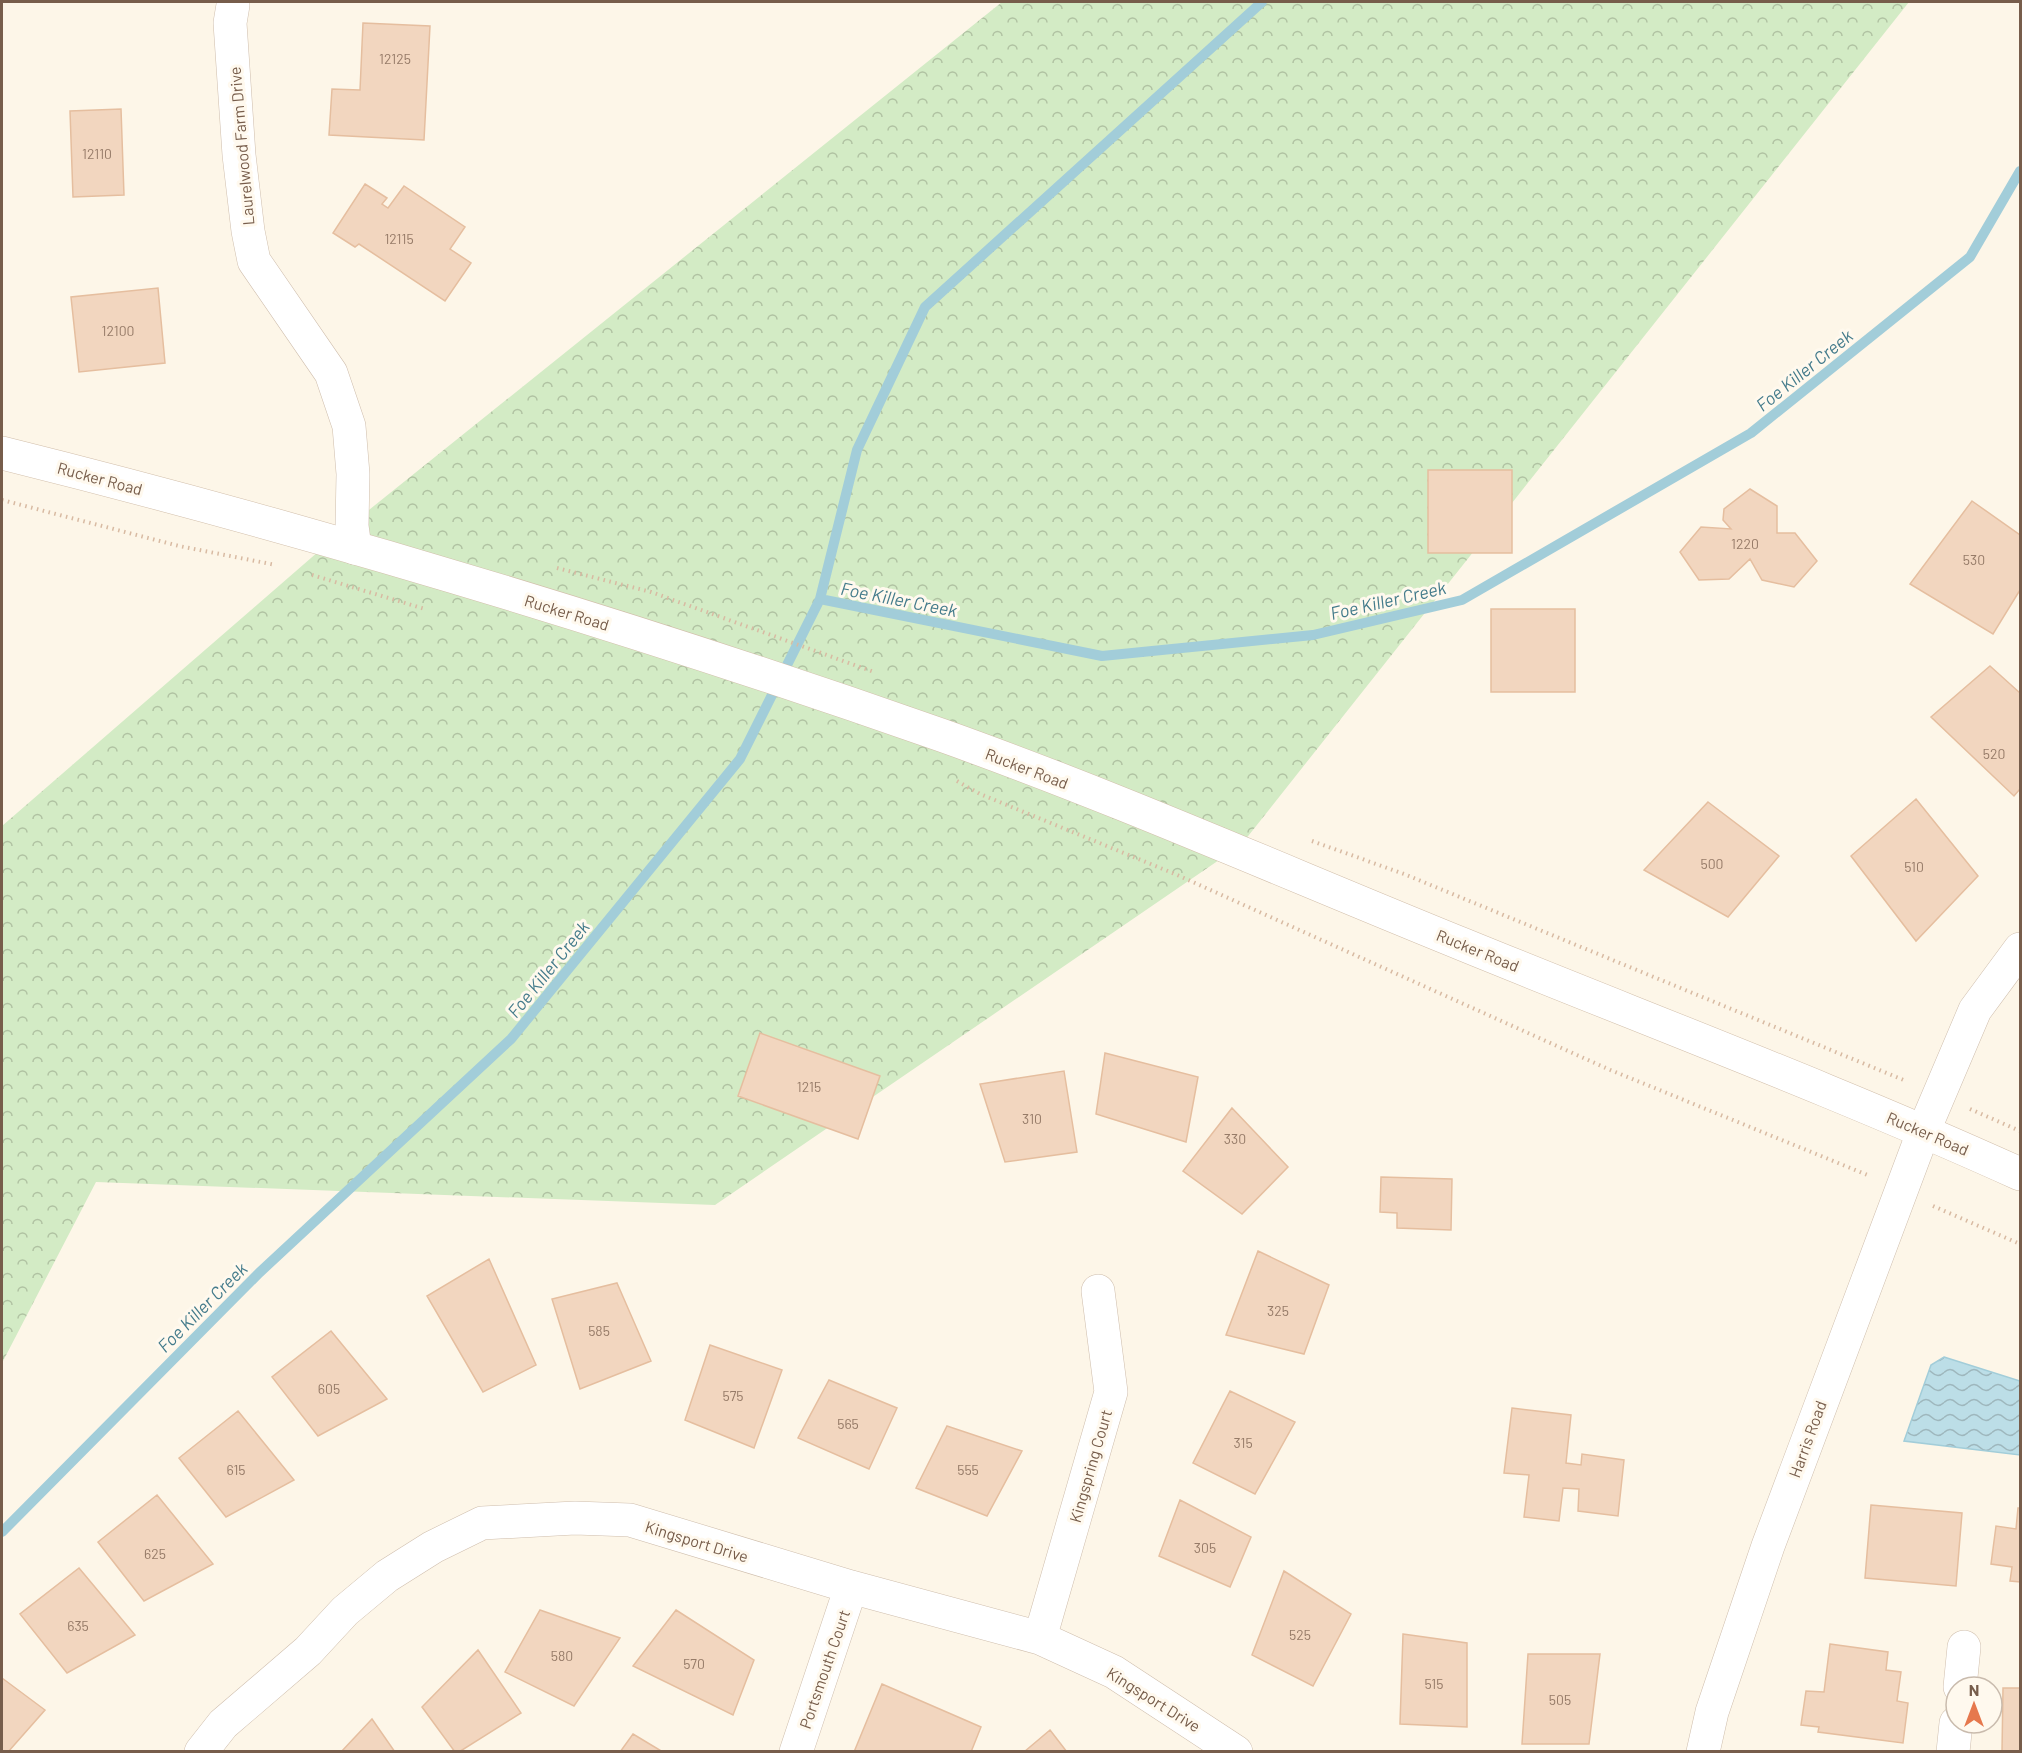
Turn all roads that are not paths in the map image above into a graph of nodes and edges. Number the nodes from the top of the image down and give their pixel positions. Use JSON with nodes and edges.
{"nodes":[{"id":1,"x":233,"y":5,"type":"dead end"},
{"id":2,"x":2,"y":453,"type":"edge"},
{"id":3,"x":355,"y":548,"type":"junction"},
{"id":4,"x":2020,"y":949,"type":"edge"},
{"id":5,"x":1924,"y":1130,"type":"junction"},
{"id":6,"x":2020,"y":1174,"type":"edge"},
{"id":7,"x":1098,"y":1291,"type":"dead end"},
{"id":8,"x":851,"y":1587,"type":"junction"},
{"id":9,"x":1040,"y":1638,"type":"junction"},
{"id":10,"x":1964,"y":1647,"type":"dead end"},
{"id":11,"x":1961,"y":1675,"type":"edge"},
{"id":12,"x":1955,"y":1735,"type":"edge"},
{"id":13,"x":201,"y":1752,"type":"edge"},
{"id":14,"x":796,"y":1752,"type":"edge"},
{"id":15,"x":1236,"y":1752,"type":"edge"},
{"id":16,"x":1703,"y":1752,"type":"edge"},
{"id":17,"x":1953,"y":1752,"type":"edge"}],
"edges":[{"from":1,"to":3,"type":"street","name":"Laurelwood Farm Drive"},
{"from":2,"to":3,"type":"street","name":"Rucker Road"},
{"from":3,"to":5,"type":"street","name":"Rucker Road"},
{"from":4,"to":5,"type":"street","name":"Harris Road"},
{"from":5,"to":6,"type":"street","name":"Rucker Road"},
{"from":5,"to":16,"type":"street","name":"Harris Road"},
{"from":7,"to":9,"type":"street","name":"Kingspring Court"},
{"from":8,"to":9,"type":"street","name":"Kingsport Drive"},
{"from":8,"to":13,"type":"street","name":"Kingsport Drive"},
{"from":8,"to":14,"type":"street","name":"Portsmouth Court"},
{"from":9,"to":15,"type":"street","name":"Kingsport Drive"},
{"from":10,"to":11,"type":"street"},
{"from":12,"to":17,"type":"street"}]}
